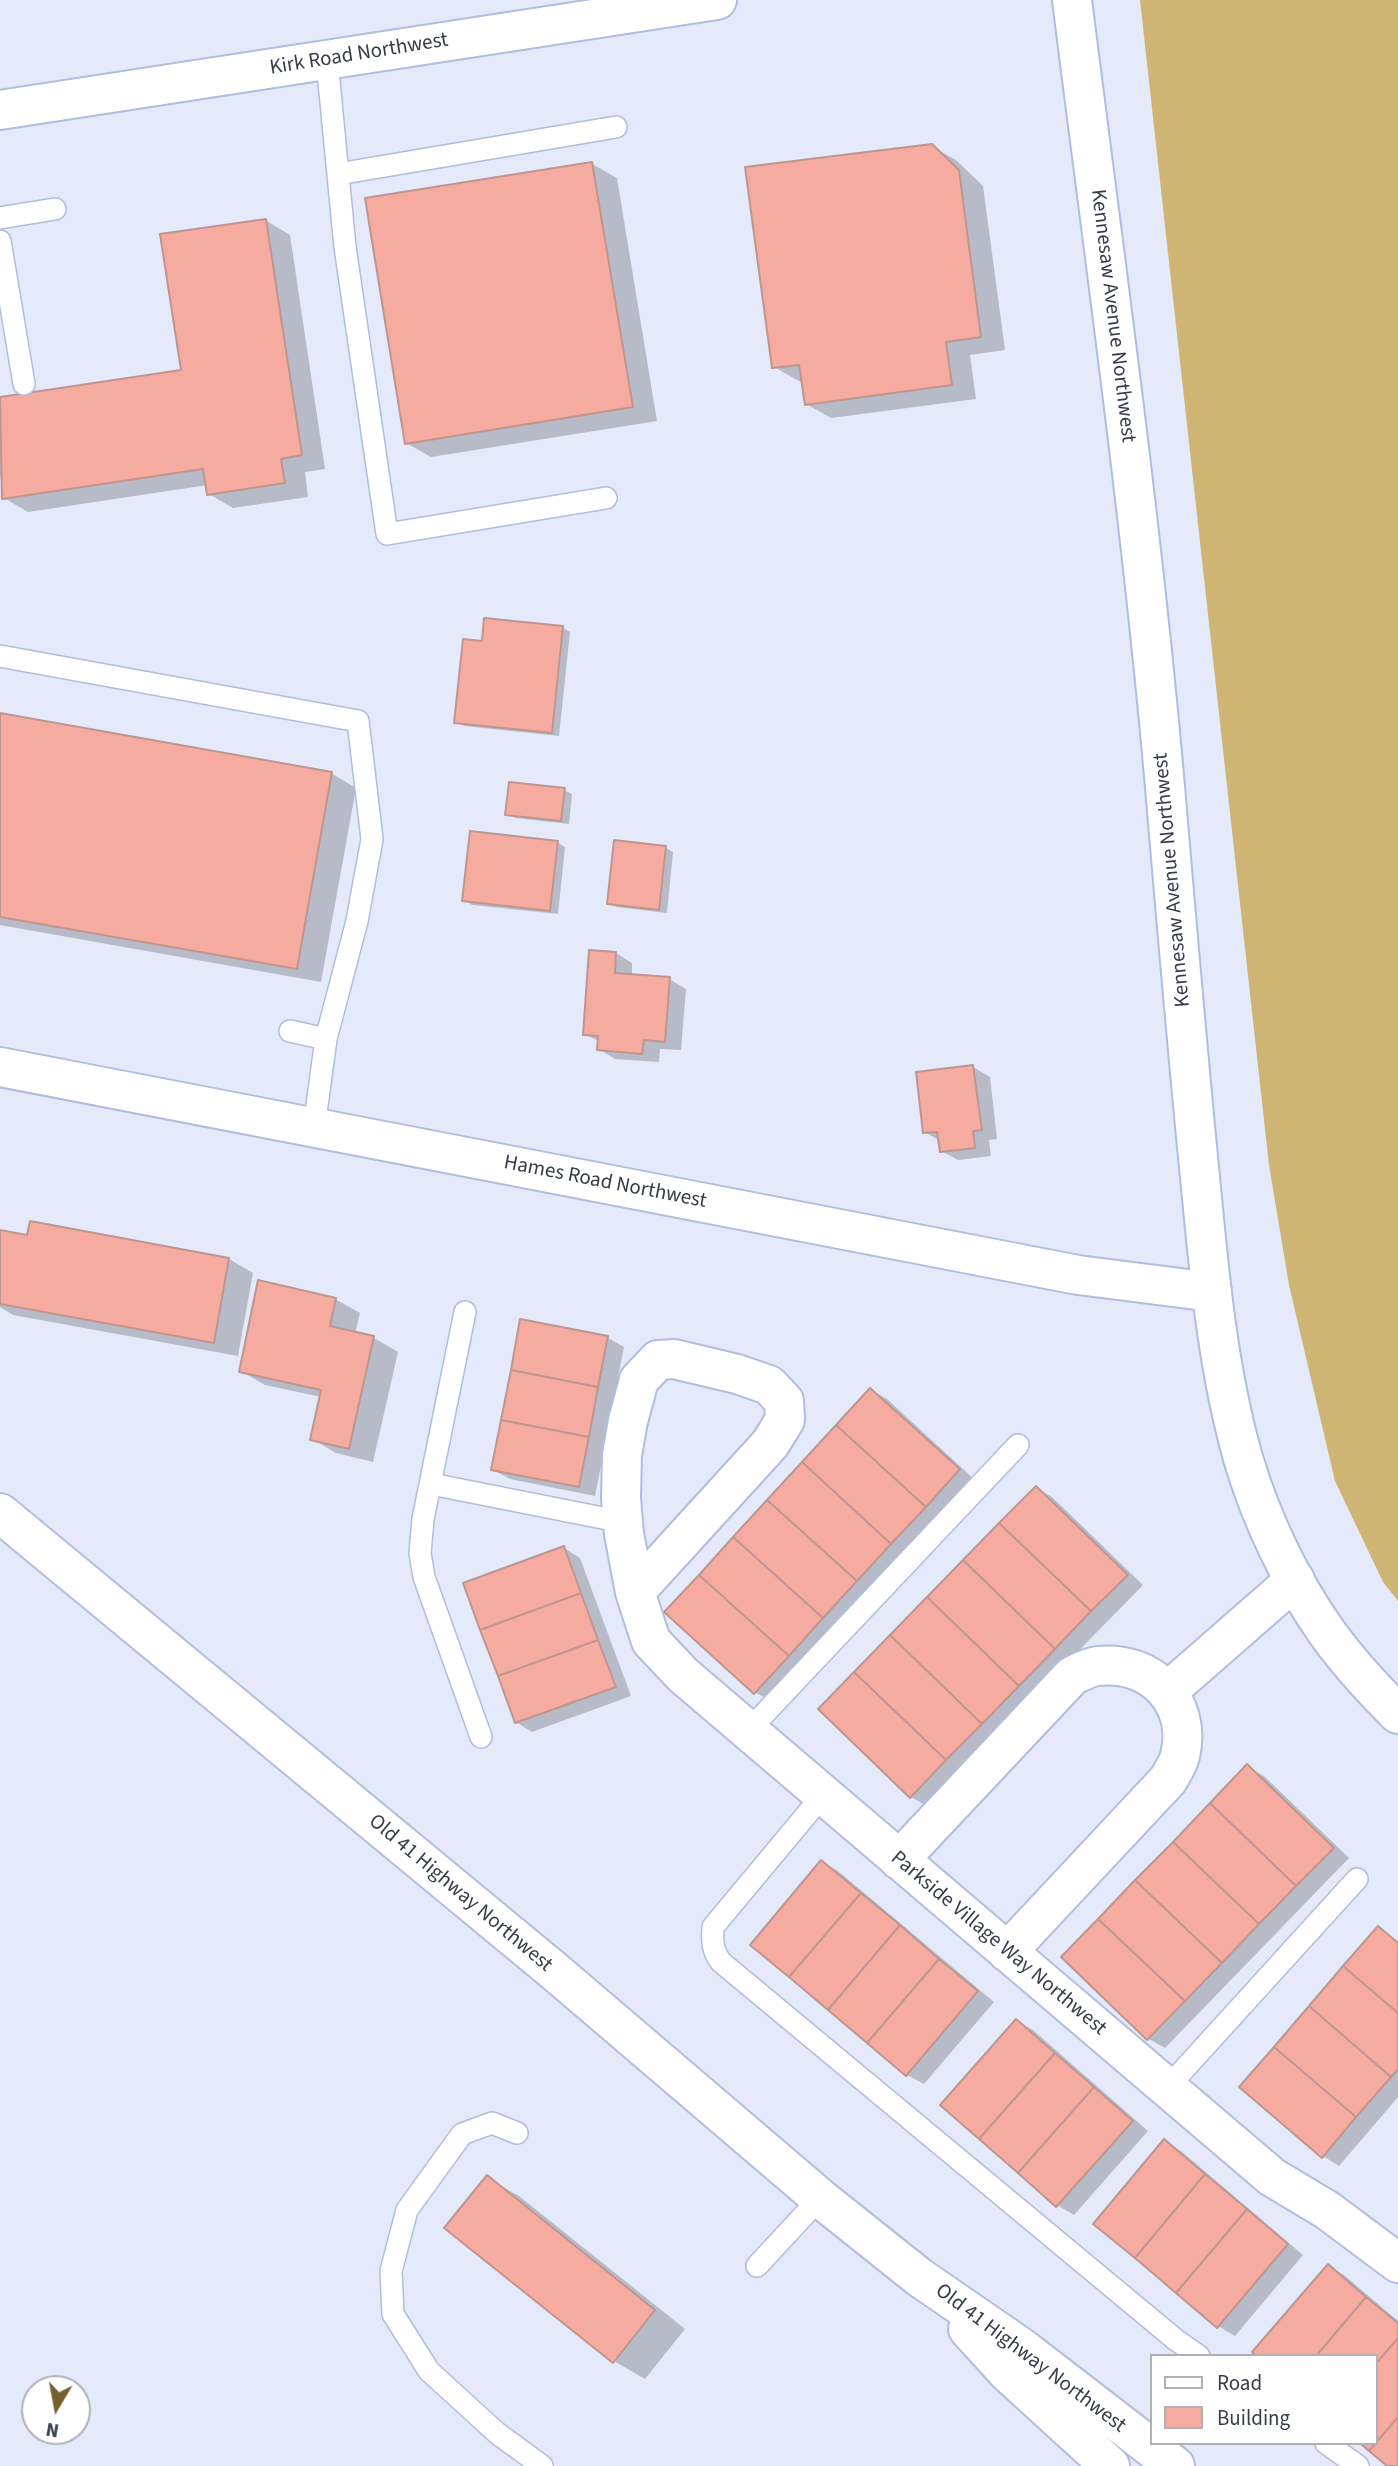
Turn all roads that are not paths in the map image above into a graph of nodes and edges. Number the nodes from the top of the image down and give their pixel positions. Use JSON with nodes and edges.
{"nodes":[{"id":1,"x":717,"y":0,"type":"edge"},
{"id":2,"x":1072,"y":0,"type":"edge"},
{"id":3,"x":327,"y":61,"type":"junction"},
{"id":4,"x":0,"y":110,"type":"edge"},
{"id":5,"x":616,"y":127,"type":"dead end"},
{"id":6,"x":338,"y":174,"type":"junction"},
{"id":7,"x":55,"y":209,"type":"dead end"},
{"id":8,"x":0,"y":218,"type":"edge"},
{"id":9,"x":0,"y":241,"type":"edge"},
{"id":10,"x":24,"y":384,"type":"dead end"},
{"id":11,"x":607,"y":498,"type":"dead end"},
{"id":12,"x":0,"y":656,"type":"edge"},
{"id":13,"x":290,"y":1031,"type":"dead end"},
{"id":14,"x":326,"y":1038,"type":"junction"},
{"id":15,"x":0,"y":1067,"type":"edge"},
{"id":16,"x":314,"y":1126,"type":"junction"},
{"id":17,"x":1212,"y":1292,"type":"junction"},
{"id":18,"x":466,"y":1312,"type":"dead end"},
{"id":19,"x":1018,"y":1445,"type":"dead end"},
{"id":20,"x":431,"y":1484,"type":"junction"},
{"id":21,"x":0,"y":1513,"type":"edge"},
{"id":22,"x":623,"y":1522,"type":"junction"},
{"id":23,"x":1295,"y":1580,"type":"junction"},
{"id":24,"x":635,"y":1592,"type":"junction"},
{"id":25,"x":1167,"y":1692,"type":"junction"},
{"id":26,"x":1398,"y":1714,"type":"edge"},
{"id":27,"x":748,"y":1731,"type":"junction"},
{"id":28,"x":481,"y":1737,"type":"dead end"},
{"id":29,"x":823,"y":1795,"type":"junction"},
{"id":30,"x":899,"y":1860,"type":"junction"},
{"id":31,"x":1357,"y":1879,"type":"dead end"},
{"id":32,"x":1007,"y":1952,"type":"junction"},
{"id":33,"x":1167,"y":2088,"type":"junction"},
{"id":34,"x":517,"y":2133,"type":"dead end"},
{"id":35,"x":820,"y":2198,"type":"junction"},
{"id":36,"x":1398,"y":2263,"type":"edge"},
{"id":37,"x":757,"y":2266,"type":"dead end"},
{"id":38,"x":919,"y":2277,"type":"junction"},
{"id":39,"x":1196,"y":2354,"type":"edge"},
{"id":40,"x":1329,"y":2445,"type":"edge"},
{"id":41,"x":542,"y":2466,"type":"edge"},
{"id":42,"x":1110,"y":2466,"type":"edge"},
{"id":43,"x":1175,"y":2466,"type":"edge"},
{"id":44,"x":1358,"y":2466,"type":"edge"}],
"edges":[{"from":1,"to":3,"type":"street","name":"Kirk Road Northwest"},
{"from":2,"to":17,"type":"street","name":"Kennesaw Avenue Northwest"},
{"from":3,"to":4,"type":"street","name":"Kirk Road Northwest"},
{"from":3,"to":6,"type":"lane"},
{"from":5,"to":6,"type":"lane"},
{"from":6,"to":11,"type":"lane"},
{"from":7,"to":8,"type":"lane"},
{"from":9,"to":10,"type":"lane"},
{"from":12,"to":14,"type":"lane"},
{"from":13,"to":14,"type":"lane"},
{"from":14,"to":16,"type":"lane"},
{"from":15,"to":16,"type":"street","name":"Hames Road Northwest"},
{"from":16,"to":17,"type":"street","name":"Hames Road Northwest"},
{"from":17,"to":23,"type":"street","name":"Kennesaw Avenue Northwest"},
{"from":18,"to":20,"type":"lane"},
{"from":19,"to":27,"type":"lane"},
{"from":20,"to":22,"type":"lane"},
{"from":20,"to":28,"type":"lane"},
{"from":21,"to":35,"type":"street","name":"Old 41 Highway Northwest"},
{"from":22,"to":24,"type":"street","name":"Parkside Village Way Northwest"},
{"from":22,"to":24,"type":"street","name":"Parkside Village Way Northwest"},
{"from":23,"to":25,"type":"street"},
{"from":23,"to":26,"type":"street","name":"Kennesaw Avenue Northwest"},
{"from":24,"to":27,"type":"street","name":"Parkside Village Way Northwest"},
{"from":25,"to":30,"type":"street"},
{"from":25,"to":32,"type":"street"},
{"from":27,"to":29,"type":"street","name":"Parkside Village Way Northwest"},
{"from":29,"to":30,"type":"street","name":"Parkside Village Way Northwest"},
{"from":29,"to":39,"type":"lane"},
{"from":30,"to":32,"type":"street","name":"Parkside Village Way Northwest"},
{"from":31,"to":33,"type":"lane"},
{"from":32,"to":33,"type":"street","name":"Parkside Village Way Northwest"},
{"from":33,"to":36,"type":"street","name":"Parkside Village Way Northwest"},
{"from":34,"to":41,"type":"lane"},
{"from":35,"to":37,"type":"lane"},
{"from":35,"to":38,"type":"street","name":"Old 41 Highway Northwest"},
{"from":38,"to":42,"type":"street","name":"Old 41 Highway Northwest"},
{"from":38,"to":43,"type":"street","name":"Old 41 Highway Northwest"},
{"from":40,"to":44,"type":"lane"}]}
